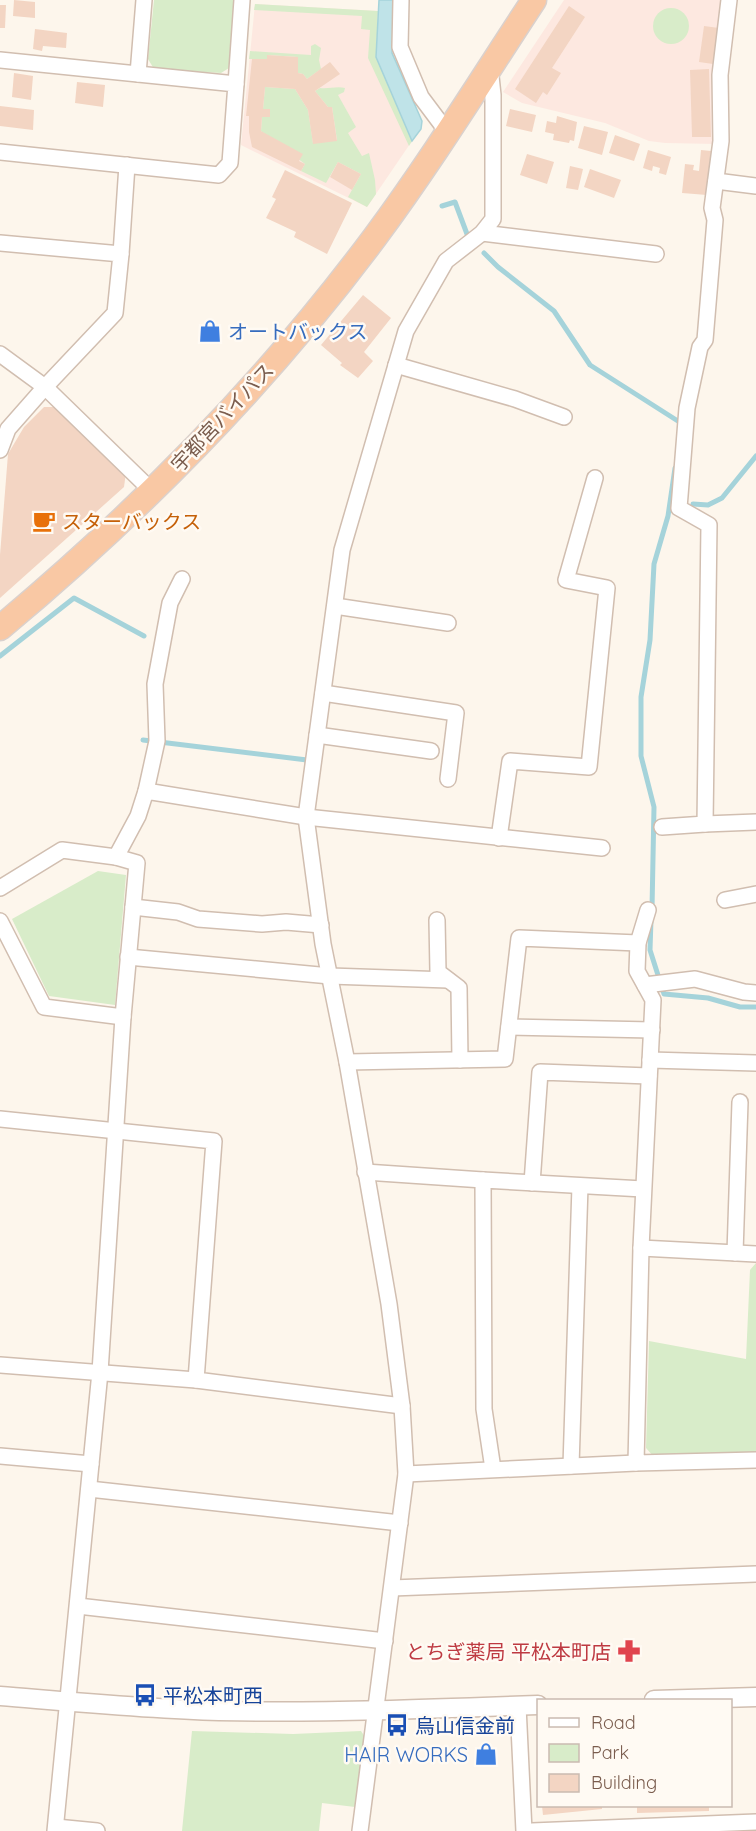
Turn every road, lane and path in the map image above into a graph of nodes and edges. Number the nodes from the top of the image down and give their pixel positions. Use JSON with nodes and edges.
{"nodes":[{"id":1,"x":144,"y":0,"type":"edge"},
{"id":2,"x":242,"y":0,"type":"edge"},
{"id":3,"x":401,"y":0,"type":"edge"},
{"id":4,"x":534,"y":0,"type":"edge"},
{"id":5,"x":729,"y":0,"type":"edge"},
{"id":6,"x":0,"y":60,"type":"edge"},
{"id":7,"x":490,"y":67,"type":"junction"},
{"id":8,"x":138,"y":74,"type":"junction"},
{"id":9,"x":236,"y":84,"type":"junction"},
{"id":10,"x":448,"y":133,"type":"junction"},
{"id":11,"x":0,"y":152,"type":"edge"},
{"id":12,"x":127,"y":165,"type":"junction"},
{"id":13,"x":716,"y":181,"type":"junction"},
{"id":14,"x":756,"y":186,"type":"edge"},
{"id":15,"x":482,"y":233,"type":"junction"},
{"id":16,"x":0,"y":243,"type":"edge"},
{"id":17,"x":121,"y":254,"type":"junction"},
{"id":18,"x":656,"y":254,"type":"dead end"},
{"id":19,"x":0,"y":354,"type":"edge"},
{"id":20,"x":396,"y":364,"type":"junction"},
{"id":21,"x":45,"y":387,"type":"junction"},
{"id":22,"x":564,"y":417,"type":"dead end"},
{"id":23,"x":0,"y":450,"type":"edge"},
{"id":24,"x":595,"y":478,"type":"dead end"},
{"id":25,"x":152,"y":491,"type":"junction"},
{"id":26,"x":182,"y":579,"type":"dead end"},
{"id":27,"x":335,"y":606,"type":"junction"},
{"id":28,"x":448,"y":624,"type":"dead end"},
{"id":29,"x":0,"y":628,"type":"edge"},
{"id":30,"x":323,"y":693,"type":"junction"},
{"id":31,"x":317,"y":735,"type":"junction"},
{"id":32,"x":431,"y":752,"type":"dead end"},
{"id":33,"x":448,"y":779,"type":"dead end"},
{"id":34,"x":146,"y":791,"type":"junction"},
{"id":35,"x":306,"y":818,"type":"junction"},
{"id":36,"x":756,"y":822,"type":"edge"},
{"id":37,"x":705,"y":824,"type":"junction"},
{"id":38,"x":662,"y":827,"type":"dead end"},
{"id":39,"x":499,"y":838,"type":"junction"},
{"id":40,"x":603,"y":848,"type":"dead end"},
{"id":41,"x":116,"y":857,"type":"junction"},
{"id":42,"x":0,"y":888,"type":"edge"},
{"id":43,"x":756,"y":894,"type":"edge"},
{"id":44,"x":725,"y":900,"type":"dead end"},
{"id":45,"x":133,"y":907,"type":"junction"},
{"id":46,"x":648,"y":910,"type":"dead end"},
{"id":47,"x":436,"y":920,"type":"dead end"},
{"id":48,"x":0,"y":921,"type":"edge"},
{"id":49,"x":321,"y":925,"type":"junction"},
{"id":50,"x":638,"y":943,"type":"junction"},
{"id":51,"x":128,"y":957,"type":"junction"},
{"id":52,"x":330,"y":976,"type":"junction"},
{"id":53,"x":448,"y":980,"type":"junction"},
{"id":54,"x":645,"y":985,"type":"junction"},
{"id":55,"x":756,"y":993,"type":"edge"},
{"id":56,"x":123,"y":1017,"type":"junction"},
{"id":57,"x":509,"y":1027,"type":"junction"},
{"id":58,"x":652,"y":1030,"type":"junction"},
{"id":59,"x":460,"y":1060,"type":"junction"},
{"id":60,"x":650,"y":1060,"type":"junction"},
{"id":61,"x":347,"y":1062,"type":"junction"},
{"id":62,"x":756,"y":1063,"type":"edge"},
{"id":63,"x":649,"y":1076,"type":"junction"},
{"id":64,"x":740,"y":1102,"type":"dead end"},
{"id":65,"x":0,"y":1119,"type":"edge"},
{"id":66,"x":116,"y":1130,"type":"junction"},
{"id":67,"x":365,"y":1172,"type":"junction"},
{"id":68,"x":483,"y":1180,"type":"junction"},
{"id":69,"x":532,"y":1183,"type":"junction"},
{"id":70,"x":580,"y":1186,"type":"junction"},
{"id":71,"x":644,"y":1189,"type":"junction"},
{"id":72,"x":641,"y":1248,"type":"junction"},
{"id":73,"x":735,"y":1253,"type":"junction"},
{"id":74,"x":756,"y":1254,"type":"edge"},
{"id":75,"x":0,"y":1365,"type":"edge"},
{"id":76,"x":100,"y":1372,"type":"junction"},
{"id":77,"x":196,"y":1380,"type":"junction"},
{"id":78,"x":402,"y":1406,"type":"junction"},
{"id":79,"x":0,"y":1456,"type":"edge"},
{"id":80,"x":756,"y":1460,"type":"edge"},
{"id":81,"x":636,"y":1463,"type":"junction"},
{"id":82,"x":91,"y":1464,"type":"junction"},
{"id":83,"x":571,"y":1466,"type":"junction"},
{"id":84,"x":493,"y":1469,"type":"junction"},
{"id":85,"x":406,"y":1474,"type":"junction"},
{"id":86,"x":89,"y":1490,"type":"junction"},
{"id":87,"x":400,"y":1523,"type":"junction"},
{"id":88,"x":756,"y":1574,"type":"edge"},
{"id":89,"x":392,"y":1588,"type":"junction"},
{"id":90,"x":78,"y":1606,"type":"junction"},
{"id":91,"x":385,"y":1641,"type":"junction"},
{"id":92,"x":0,"y":1696,"type":"edge"},
{"id":93,"x":756,"y":1697,"type":"edge"},
{"id":94,"x":705,"y":1699,"type":"edge"},
{"id":95,"x":68,"y":1702,"type":"junction"},
{"id":96,"x":537,"y":1705,"type":"edge"},
{"id":97,"x":518,"y":1706,"type":"junction"},
{"id":98,"x":375,"y":1711,"type":"junction"},
{"id":99,"x":756,"y":1822,"type":"edge"},
{"id":100,"x":724,"y":1827,"type":"edge"},
{"id":101,"x":56,"y":1829,"type":"edge"},
{"id":102,"x":626,"y":1829,"type":"edge"},
{"id":103,"x":97,"y":1831,"type":"edge"},
{"id":104,"x":360,"y":1831,"type":"edge"},
{"id":105,"x":524,"y":1831,"type":"edge"},
{"id":106,"x":532,"y":1831,"type":"edge"}],
"edges":[{"from":1,"to":8,"type":"street"},
{"from":2,"to":9,"type":"street"},
{"from":3,"to":10,"type":"street"},
{"from":4,"to":7,"type":"highway","name":"宇都宮バイパス"},
{"from":5,"to":13,"type":"street"},
{"from":6,"to":8,"type":"street"},
{"from":7,"to":10,"type":"highway","name":"宇都宮バイパス"},
{"from":7,"to":15,"type":"street"},
{"from":8,"to":9,"type":"street"},
{"from":9,"to":12,"type":"street"},
{"from":10,"to":25,"type":"highway","name":"宇都宮バイパス"},
{"from":11,"to":12,"type":"street"},
{"from":12,"to":17,"type":"street"},
{"from":13,"to":14,"type":"street"},
{"from":13,"to":37,"type":"street"},
{"from":15,"to":18,"type":"street"},
{"from":15,"to":20,"type":"street"},
{"from":16,"to":17,"type":"street"},
{"from":17,"to":21,"type":"street"},
{"from":19,"to":21,"type":"street"},
{"from":20,"to":22,"type":"street"},
{"from":20,"to":27,"type":"street"},
{"from":21,"to":23,"type":"street"},
{"from":21,"to":25,"type":"street"},
{"from":24,"to":39,"type":"street"},
{"from":25,"to":29,"type":"highway","name":"宇都宮バイパス"},
{"from":26,"to":34,"type":"street"},
{"from":27,"to":28,"type":"street"},
{"from":27,"to":30,"type":"street"},
{"from":30,"to":31,"type":"street"},
{"from":30,"to":33,"type":"street"},
{"from":31,"to":32,"type":"street"},
{"from":31,"to":35,"type":"street"},
{"from":34,"to":35,"type":"street"},
{"from":34,"to":41,"type":"street"},
{"from":35,"to":39,"type":"street"},
{"from":35,"to":49,"type":"street"},
{"from":36,"to":37,"type":"street"},
{"from":37,"to":38,"type":"street"},
{"from":39,"to":40,"type":"street"},
{"from":41,"to":42,"type":"street"},
{"from":41,"to":45,"type":"street"},
{"from":43,"to":44,"type":"street"},
{"from":45,"to":49,"type":"street"},
{"from":45,"to":51,"type":"street"},
{"from":46,"to":50,"type":"street"},
{"from":47,"to":53,"type":"street"},
{"from":48,"to":56,"type":"street"},
{"from":49,"to":52,"type":"street"},
{"from":50,"to":54,"type":"street"},
{"from":50,"to":57,"type":"street"},
{"from":51,"to":52,"type":"street"},
{"from":51,"to":56,"type":"street"},
{"from":52,"to":53,"type":"street"},
{"from":52,"to":61,"type":"street"},
{"from":53,"to":59,"type":"street"},
{"from":54,"to":55,"type":"street"},
{"from":54,"to":58,"type":"street"},
{"from":56,"to":66,"type":"street"},
{"from":57,"to":58,"type":"street"},
{"from":57,"to":59,"type":"street"},
{"from":58,"to":60,"type":"street"},
{"from":59,"to":61,"type":"street"},
{"from":60,"to":62,"type":"street"},
{"from":60,"to":63,"type":"street"},
{"from":61,"to":67,"type":"street"},
{"from":63,"to":69,"type":"street"},
{"from":63,"to":71,"type":"street"},
{"from":64,"to":73,"type":"street"},
{"from":65,"to":66,"type":"street"},
{"from":66,"to":76,"type":"street"},
{"from":66,"to":77,"type":"street"},
{"from":67,"to":68,"type":"street"},
{"from":67,"to":78,"type":"street"},
{"from":68,"to":69,"type":"street"},
{"from":68,"to":84,"type":"street"},
{"from":69,"to":70,"type":"street"},
{"from":70,"to":71,"type":"street"},
{"from":70,"to":83,"type":"street"},
{"from":71,"to":72,"type":"street"},
{"from":72,"to":73,"type":"street"},
{"from":72,"to":81,"type":"street"},
{"from":73,"to":74,"type":"street"},
{"from":75,"to":76,"type":"street"},
{"from":76,"to":77,"type":"street"},
{"from":76,"to":82,"type":"street"},
{"from":77,"to":78,"type":"street"},
{"from":78,"to":85,"type":"street"},
{"from":79,"to":82,"type":"street"},
{"from":80,"to":81,"type":"street"},
{"from":81,"to":83,"type":"street"},
{"from":82,"to":86,"type":"street"},
{"from":83,"to":84,"type":"street"},
{"from":84,"to":85,"type":"street"},
{"from":85,"to":87,"type":"street"},
{"from":86,"to":87,"type":"street"},
{"from":86,"to":90,"type":"street"},
{"from":87,"to":89,"type":"street"},
{"from":88,"to":89,"type":"street"},
{"from":89,"to":91,"type":"street"},
{"from":90,"to":91,"type":"street"},
{"from":90,"to":95,"type":"street"},
{"from":91,"to":98,"type":"street"},
{"from":92,"to":95,"type":"street"},
{"from":93,"to":94,"type":"street"},
{"from":95,"to":98,"type":"street"},
{"from":95,"to":101,"type":"street"},
{"from":96,"to":97,"type":"street"},
{"from":97,"to":98,"type":"street"},
{"from":97,"to":105,"type":"street"},
{"from":98,"to":104,"type":"street"},
{"from":99,"to":100,"type":"street"},
{"from":100,"to":102,"type":"street"},
{"from":101,"to":103,"type":"street"},
{"from":102,"to":106,"type":"street"}]}
